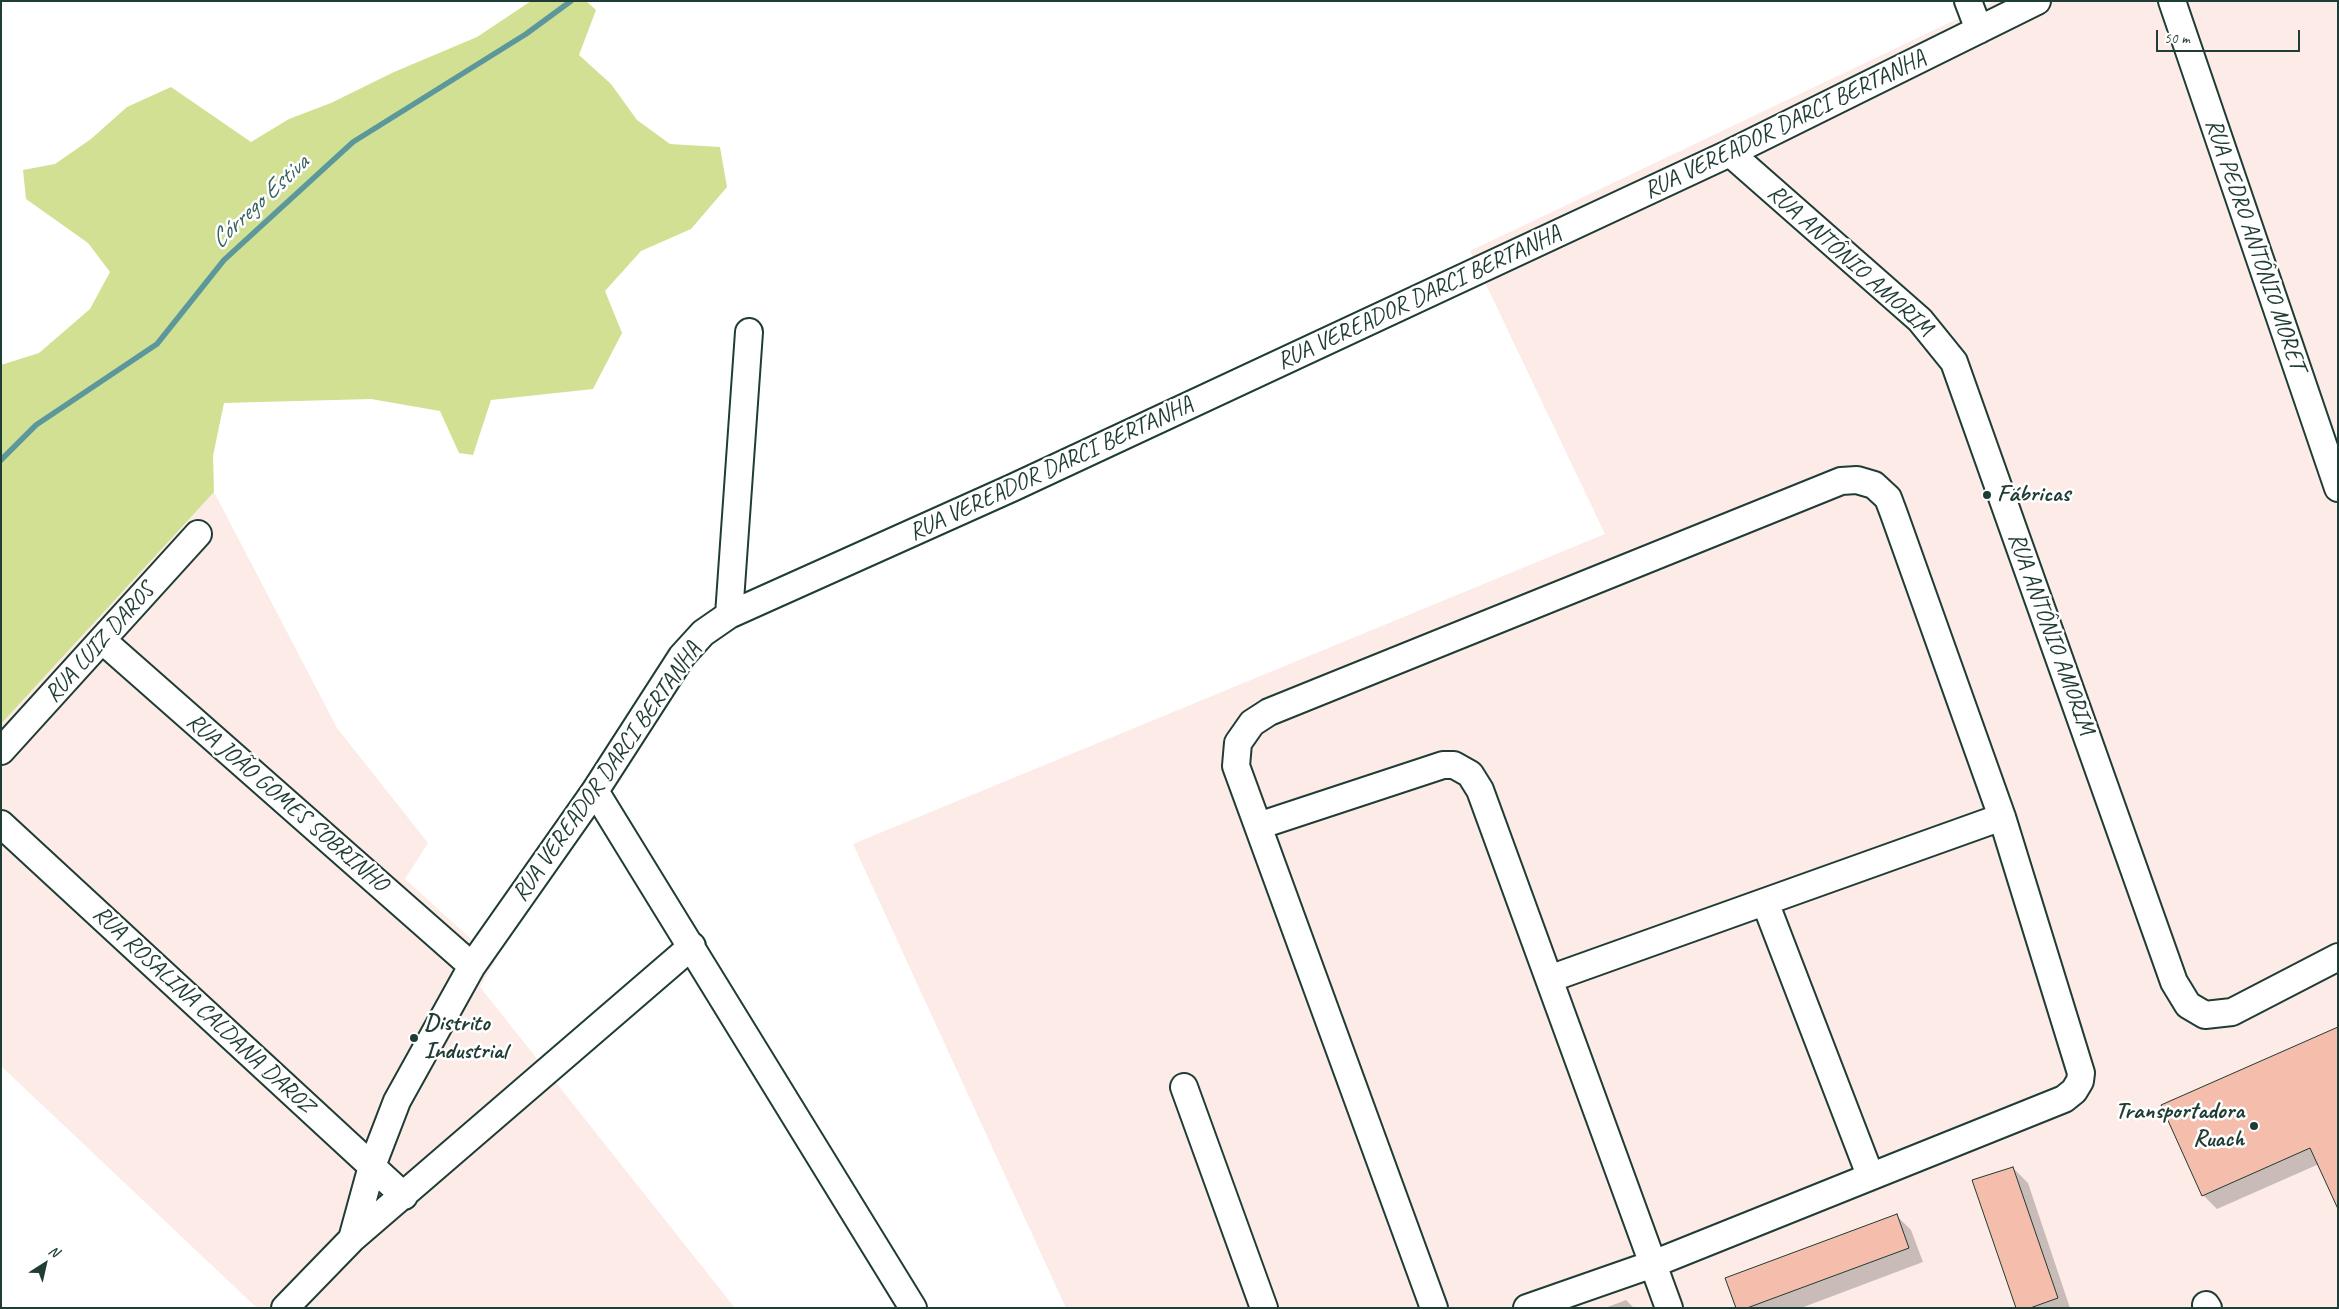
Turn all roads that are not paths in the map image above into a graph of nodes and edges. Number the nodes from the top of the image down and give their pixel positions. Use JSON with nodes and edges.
{"nodes":[{"id":1,"x":1968,"y":1,"type":"edge"},
{"id":2,"x":2037,"y":1,"type":"edge"},
{"id":3,"x":2172,"y":1,"type":"edge"},
{"id":4,"x":1978,"y":30,"type":"junction"},
{"id":5,"x":1730,"y":153,"type":"junction"},
{"id":6,"x":749,"y":332,"type":"dead end"},
{"id":7,"x":2338,"y":488,"type":"edge"},
{"id":8,"x":198,"y":534,"type":"dead end"},
{"id":9,"x":729,"y":615,"type":"junction"},
{"id":10,"x":102,"y":640,"type":"junction"},
{"id":11,"x":1,"y":751,"type":"edge"},
{"id":12,"x":595,"y":790,"type":"junction"},
{"id":13,"x":2002,"y":818,"type":"junction"},
{"id":14,"x":1,"y":824,"type":"edge"},
{"id":15,"x":1258,"y":826,"type":"junction"},
{"id":16,"x":1765,"y":902,"type":"junction"},
{"id":17,"x":692,"y":946,"type":"junction"},
{"id":18,"x":2338,"y":957,"type":"edge"},
{"id":19,"x":472,"y":966,"type":"junction"},
{"id":20,"x":1549,"y":979,"type":"junction"},
{"id":21,"x":1184,"y":1087,"type":"dead end"},
{"id":22,"x":372,"y":1166,"type":"junction"},
{"id":23,"x":1870,"y":1175,"type":"junction"},
{"id":24,"x":404,"y":1196,"type":"junction"},
{"id":25,"x":352,"y":1239,"type":"junction"},
{"id":26,"x":1653,"y":1264,"type":"junction"},
{"id":27,"x":285,"y":1308,"type":"edge"},
{"id":28,"x":913,"y":1308,"type":"edge"},
{"id":29,"x":1264,"y":1308,"type":"edge"},
{"id":30,"x":1434,"y":1308,"type":"edge"},
{"id":31,"x":1528,"y":1308,"type":"edge"},
{"id":32,"x":1669,"y":1308,"type":"edge"}],
"edges":[{"from":1,"to":4,"type":"street"},
{"from":2,"to":4,"type":"street","name":"RUA VEREADOR DARCI BERTANHA"},
{"from":3,"to":7,"type":"street","name":"RUA PEDRO ANTÔNIO MORET"},
{"from":4,"to":5,"type":"street","name":"RUA VEREADOR DARCI BERTANHA"},
{"from":5,"to":9,"type":"street","name":"RUA VEREADOR DARCI BERTANHA"},
{"from":5,"to":18,"type":"street","name":"RUA ANTÔNIO AMORIM"},
{"from":6,"to":9,"type":"street"},
{"from":8,"to":10,"type":"street","name":"RUA LUIZ DAROS"},
{"from":9,"to":12,"type":"street","name":"RUA VEREADOR DARCI BERTANHA"},
{"from":10,"to":11,"type":"street","name":"RUA LUIZ DAROS"},
{"from":10,"to":19,"type":"street","name":"RUA JOÃO GOMES SOBRINHO"},
{"from":12,"to":17,"type":"street"},
{"from":12,"to":19,"type":"street","name":"RUA VEREADOR DARCI BERTANHA"},
{"from":13,"to":15,"type":"street"},
{"from":13,"to":16,"type":"street"},
{"from":13,"to":23,"type":"street"},
{"from":14,"to":22,"type":"street","name":"RUA ROSALINA CALDANA DAROZ"},
{"from":15,"to":20,"type":"street"},
{"from":15,"to":30,"type":"street"},
{"from":16,"to":20,"type":"street"},
{"from":16,"to":23,"type":"street"},
{"from":17,"to":24,"type":"street","name":"RUA VEREADOR DARCI BERTANHA"},
{"from":17,"to":28,"type":"street"},
{"from":19,"to":22,"type":"street","name":"RUA VEREADOR DARCI BERTANHA"},
{"from":20,"to":26,"type":"street"},
{"from":21,"to":29,"type":"street"},
{"from":22,"to":24,"type":"street","name":"RUA ROSALINA CALDANA DAROZ"},
{"from":22,"to":25,"type":"street","name":"RUA VEREADOR DARCI BERTANHA"},
{"from":23,"to":26,"type":"street"},
{"from":24,"to":25,"type":"street","name":"RUA VEREADOR DARCI BERTANHA"},
{"from":25,"to":27,"type":"street","name":"RUA VEREADOR DARCI BERTANHA"},
{"from":26,"to":31,"type":"street"},
{"from":26,"to":32,"type":"street"}]}
